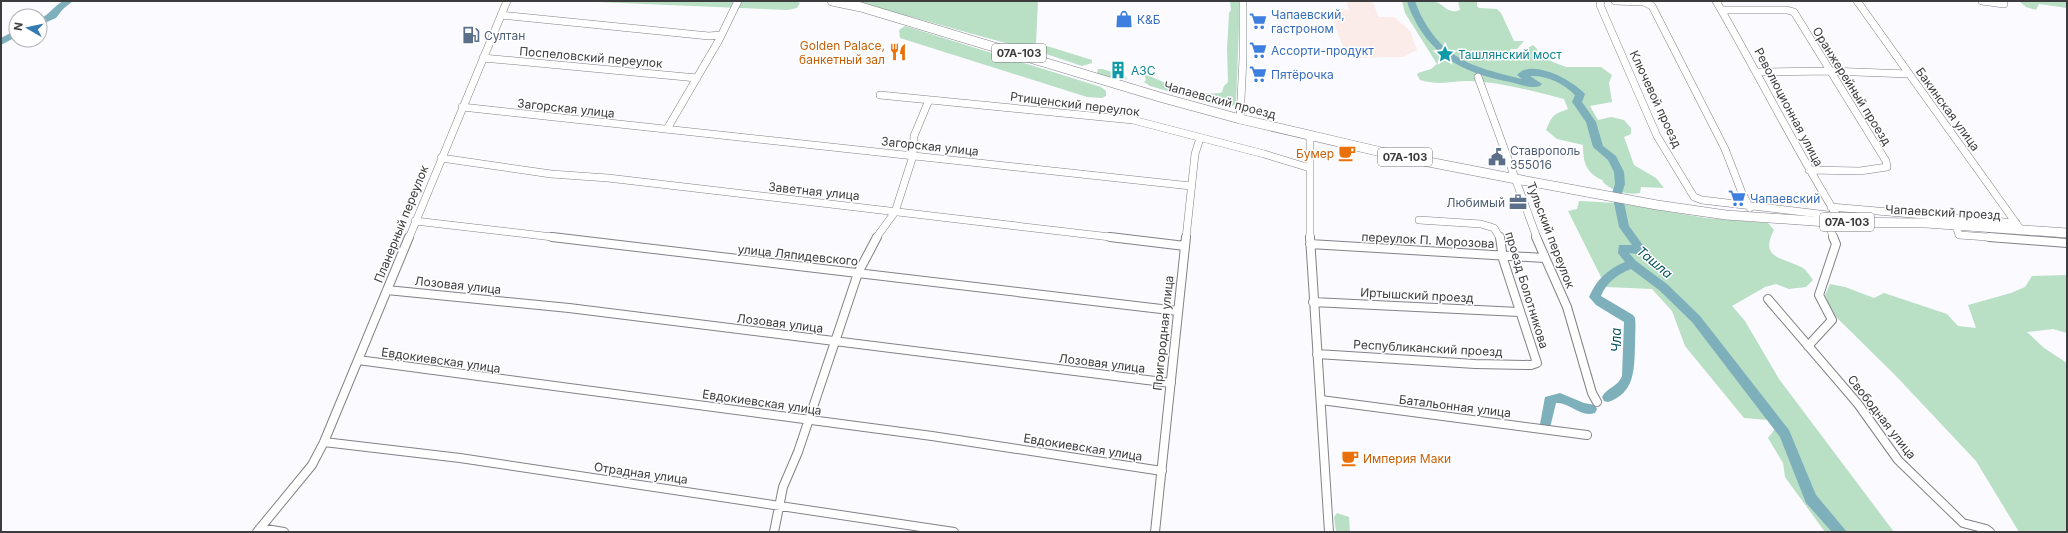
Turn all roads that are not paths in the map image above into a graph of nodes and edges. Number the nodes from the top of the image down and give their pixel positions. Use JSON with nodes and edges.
{"nodes":[{"id":1,"x":508,"y":1,"type":"edge"},
{"id":2,"x":738,"y":1,"type":"edge"},
{"id":3,"x":832,"y":1,"type":"edge"},
{"id":4,"x":1243,"y":1,"type":"edge"},
{"id":5,"x":1601,"y":1,"type":"edge"},
{"id":6,"x":1614,"y":1,"type":"edge"},
{"id":7,"x":1631,"y":1,"type":"edge"},
{"id":8,"x":1716,"y":1,"type":"edge"},
{"id":9,"x":1857,"y":1,"type":"edge"},
{"id":10,"x":1982,"y":1,"type":"edge"},
{"id":11,"x":2004,"y":4,"type":"dead end"},
{"id":12,"x":1722,"y":10,"type":"junction"},
{"id":13,"x":501,"y":15,"type":"junction"},
{"id":14,"x":720,"y":35,"type":"junction"},
{"id":15,"x":483,"y":58,"type":"junction"},
{"id":16,"x":1829,"y":71,"type":"junction"},
{"id":17,"x":1757,"y":72,"type":"junction"},
{"id":18,"x":1909,"y":74,"type":"junction"},
{"id":19,"x":1478,"y":77,"type":"dead end"},
{"id":20,"x":697,"y":78,"type":"junction"},
{"id":21,"x":880,"y":95,"type":"dead end"},
{"id":22,"x":929,"y":100,"type":"junction"},
{"id":23,"x":462,"y":107,"type":"junction"},
{"id":24,"x":1240,"y":119,"type":"junction"},
{"id":25,"x":667,"y":129,"type":"junction"},
{"id":26,"x":1310,"y":136,"type":"junction"},
{"id":27,"x":1200,"y":138,"type":"junction"},
{"id":28,"x":913,"y":156,"type":"junction"},
{"id":29,"x":441,"y":158,"type":"junction"},
{"id":30,"x":1310,"y":168,"type":"junction"},
{"id":31,"x":1809,"y":170,"type":"junction"},
{"id":32,"x":1516,"y":179,"type":"junction"},
{"id":33,"x":1191,"y":186,"type":"junction"},
{"id":34,"x":1749,"y":206,"type":"junction"},
{"id":35,"x":1830,"y":207,"type":"junction"},
{"id":36,"x":895,"y":212,"type":"junction"},
{"id":37,"x":1758,"y":218,"type":"junction"},
{"id":38,"x":1840,"y":219,"type":"junction"},
{"id":39,"x":1419,"y":220,"type":"dead end"},
{"id":40,"x":415,"y":221,"type":"junction"},
{"id":41,"x":1827,"y":222,"type":"junction"},
{"id":42,"x":1956,"y":225,"type":"junction"},
{"id":43,"x":2019,"y":226,"type":"junction"},
{"id":44,"x":2067,"y":233,"type":"edge"},
{"id":45,"x":2067,"y":243,"type":"edge"},
{"id":46,"x":1310,"y":244,"type":"junction"},
{"id":47,"x":1185,"y":246,"type":"junction"},
{"id":48,"x":1502,"y":256,"type":"junction"},
{"id":49,"x":1544,"y":258,"type":"junction"},
{"id":50,"x":858,"y":273,"type":"junction"},
{"id":51,"x":387,"y":290,"type":"junction"},
{"id":52,"x":1768,"y":299,"type":"dead end"},
{"id":53,"x":1313,"y":302,"type":"junction"},
{"id":54,"x":1178,"y":312,"type":"junction"},
{"id":55,"x":1519,"y":312,"type":"junction"},
{"id":56,"x":836,"y":342,"type":"junction"},
{"id":57,"x":1808,"y":346,"type":"junction"},
{"id":58,"x":1317,"y":354,"type":"junction"},
{"id":59,"x":358,"y":360,"type":"junction"},
{"id":60,"x":1537,"y":363,"type":"joint"},
{"id":61,"x":1171,"y":383,"type":"junction"},
{"id":62,"x":1320,"y":400,"type":"junction"},
{"id":63,"x":1597,"y":402,"type":"dead end"},
{"id":64,"x":808,"y":421,"type":"junction"},
{"id":65,"x":1587,"y":435,"type":"dead end"},
{"id":66,"x":324,"y":442,"type":"junction"},
{"id":67,"x":1162,"y":471,"type":"junction"},
{"id":68,"x":779,"y":506,"type":"junction"},
{"id":69,"x":259,"y":530,"type":"edge"},
{"id":70,"x":284,"y":532,"type":"edge"},
{"id":71,"x":774,"y":532,"type":"edge"},
{"id":72,"x":954,"y":532,"type":"edge"},
{"id":73,"x":1155,"y":532,"type":"edge"},
{"id":74,"x":1329,"y":532,"type":"edge"},
{"id":75,"x":1990,"y":532,"type":"edge"}],
"edges":[{"from":1,"to":13,"type":"street","name":"Планерный переулок"},
{"from":2,"to":14,"type":"street"},
{"from":3,"to":24,"type":"main road","name":"Чапаевский проезд","number":"07А-103"},
{"from":4,"to":24,"type":"street"},
{"from":5,"to":34,"type":"street","name":"Ключевой проезд"},
{"from":6,"to":7,"type":"street"},
{"from":7,"to":34,"type":"street"},
{"from":8,"to":12,"type":"street","name":"Революционная улица"},
{"from":9,"to":18,"type":"street","name":"Бакинская улица"},
{"from":10,"to":11,"type":"street"},
{"from":12,"to":16,"type":"street","name":"Оранжерейный проезд"},
{"from":12,"to":17,"type":"street","name":"Революционная улица"},
{"from":13,"to":14,"type":"street"},
{"from":13,"to":15,"type":"street","name":"Планерный переулок"},
{"from":14,"to":20,"type":"street"},
{"from":15,"to":20,"type":"street","name":"Поспеловский переулок"},
{"from":15,"to":23,"type":"street","name":"Планерный переулок"},
{"from":16,"to":17,"type":"street"},
{"from":16,"to":18,"type":"street"},
{"from":16,"to":31,"type":"street","name":"Оранжерейный проезд"},
{"from":17,"to":31,"type":"street","name":"Революционная улица"},
{"from":18,"to":43,"type":"street","name":"Бакинская улица"},
{"from":19,"to":32,"type":"street","name":"Тульский переулок"},
{"from":20,"to":25,"type":"street"},
{"from":21,"to":22,"type":"street","name":"Ртищенский переулок"},
{"from":22,"to":27,"type":"street","name":"Ртищенский переулок"},
{"from":22,"to":28,"type":"street"},
{"from":23,"to":25,"type":"street","name":"Загорская улица"},
{"from":23,"to":29,"type":"street","name":"Планерный переулок"},
{"from":24,"to":26,"type":"main road","name":"Чапаевский проезд","number":"07А-103"},
{"from":25,"to":28,"type":"street","name":"Загорская улица"},
{"from":26,"to":30,"type":"street"},
{"from":26,"to":32,"type":"main road","name":"Чапаевский проезд","number":"07А-103"},
{"from":27,"to":30,"type":"street","name":"Ртищенский переулок"},
{"from":27,"to":33,"type":"street","name":"Пригородная улица"},
{"from":28,"to":33,"type":"street","name":"Загорская улица"},
{"from":28,"to":36,"type":"street"},
{"from":29,"to":36,"type":"street","name":"Заветная улица"},
{"from":29,"to":40,"type":"street","name":"Планерный переулок"},
{"from":30,"to":46,"type":"street"},
{"from":31,"to":35,"type":"street","name":"Революционная улица"},
{"from":32,"to":37,"type":"main road","name":"Чапаевский проезд","number":"07А-103"},
{"from":32,"to":49,"type":"street","name":"Тульский переулок"},
{"from":33,"to":47,"type":"street","name":"Пригородная улица"},
{"from":34,"to":37,"type":"street"},
{"from":34,"to":38,"type":"street","name":"Ключевой проезд"},
{"from":35,"to":38,"type":"street","name":"Революционная улица"},
{"from":35,"to":43,"type":"street"},
{"from":36,"to":47,"type":"street","name":"Заветная улица"},
{"from":36,"to":50,"type":"street"},
{"from":37,"to":41,"type":"main road","name":"Чапаевский проезд","number":"07А-103"},
{"from":38,"to":41,"type":"main road","name":"Чапаевский проезд","number":"07А-103"},
{"from":38,"to":42,"type":"main road","name":"Чапаевский проезд","number":"07А-103"},
{"from":39,"to":48,"type":"street","name":"проезд Болотникова"},
{"from":40,"to":50,"type":"street","name":"улица Ляпидевского"},
{"from":40,"to":51,"type":"street","name":"Планерный переулок"},
{"from":41,"to":57,"type":"street"},
{"from":42,"to":43,"type":"main road","name":"Чапаевский проезд","number":"07А-103"},
{"from":42,"to":45,"type":"street"},
{"from":43,"to":44,"type":"main road","name":"Чапаевский проезд","number":"07А-103"},
{"from":46,"to":48,"type":"street","name":"переулок П. Морозова"},
{"from":46,"to":53,"type":"street"},
{"from":47,"to":54,"type":"street","name":"Пригородная улица"},
{"from":48,"to":49,"type":"street","name":"переулок П. Морозова"},
{"from":48,"to":55,"type":"street","name":"проезд Болотникова"},
{"from":49,"to":63,"type":"street","name":"Тульский переулок"},
{"from":50,"to":54,"type":"street","name":"улица Ляпидевского"},
{"from":50,"to":56,"type":"street"},
{"from":51,"to":56,"type":"street","name":"Лозовая улица"},
{"from":51,"to":59,"type":"street","name":"Планерный переулок"},
{"from":52,"to":57,"type":"street","name":"Свободная улица"},
{"from":53,"to":55,"type":"street","name":"Иртышский проезд"},
{"from":53,"to":58,"type":"street"},
{"from":54,"to":61,"type":"street","name":"Пригородная улица"},
{"from":55,"to":60,"type":"street","name":"проезд Болотникова"},
{"from":56,"to":61,"type":"street","name":"Лозовая улица"},
{"from":56,"to":64,"type":"street"},
{"from":57,"to":75,"type":"street","name":"Свободная улица"},
{"from":58,"to":60,"type":"street","name":"Республиканский проезд"},
{"from":58,"to":62,"type":"street"},
{"from":59,"to":64,"type":"street","name":"Евдокиевская улица"},
{"from":59,"to":66,"type":"street","name":"Планерный переулок"},
{"from":61,"to":67,"type":"street","name":"Пригородная улица"},
{"from":62,"to":65,"type":"street","name":"Батальонная улица"},
{"from":62,"to":74,"type":"street"},
{"from":64,"to":67,"type":"street","name":"Евдокиевская улица"},
{"from":64,"to":68,"type":"street"},
{"from":66,"to":68,"type":"street","name":"Отрадная улица"},
{"from":66,"to":69,"type":"street","name":"Планерный переулок"},
{"from":67,"to":73,"type":"street","name":"Пригородная улица"},
{"from":68,"to":71,"type":"street"},
{"from":68,"to":72,"type":"street","name":"Отрадная улица"},
{"from":69,"to":70,"type":"street"}]}
